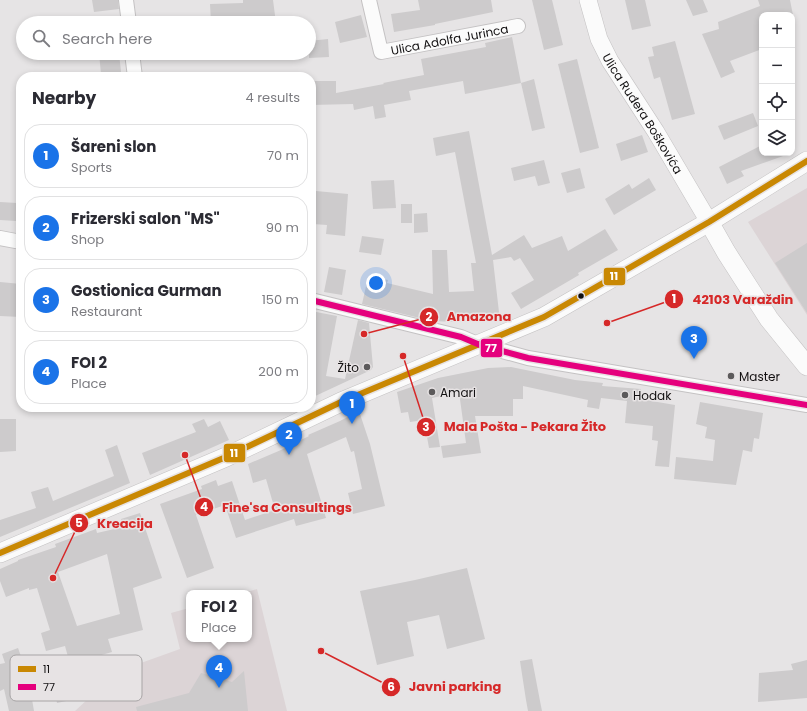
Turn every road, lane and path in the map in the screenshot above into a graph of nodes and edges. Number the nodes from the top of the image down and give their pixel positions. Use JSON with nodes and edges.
{"nodes":[{"id":1,"x":126,"y":0,"type":"edge"},
{"id":2,"x":369,"y":0,"type":"edge"},
{"id":3,"x":588,"y":0,"type":"edge"},
{"id":4,"x":128,"y":16,"type":"edge"},
{"id":5,"x":518,"y":26,"type":"dead end"},
{"id":6,"x":133,"y":60,"type":"edge"},
{"id":7,"x":134,"y":72,"type":"edge"},
{"id":8,"x":807,"y":161,"type":"edge"},
{"id":9,"x":709,"y":222,"type":"junction"},
{"id":10,"x":0,"y":238,"type":"edge"},
{"id":11,"x":16,"y":241,"type":"edge"},
{"id":12,"x":316,"y":301,"type":"edge"},
{"id":13,"x":480,"y":345,"type":"junction"},
{"id":14,"x":807,"y":366,"type":"edge"},
{"id":15,"x":807,"y":405,"type":"edge"},
{"id":16,"x":0,"y":553,"type":"edge"}],
"edges":[{"from":1,"to":4,"type":"street"},
{"from":2,"to":5,"type":"street","name":"Ulica Adolfa Jurinca"},
{"from":3,"to":9,"type":"street","name":"Ulica Ruđera Boškovića"},
{"from":6,"to":7,"type":"street"},
{"from":8,"to":9,"type":"main road"},
{"from":9,"to":13,"type":"main road"},
{"from":9,"to":14,"type":"main road"},
{"from":10,"to":11,"type":"street"},
{"from":12,"to":13,"type":"street"},
{"from":13,"to":15,"type":"street"},
{"from":13,"to":16,"type":"main road"}]}
